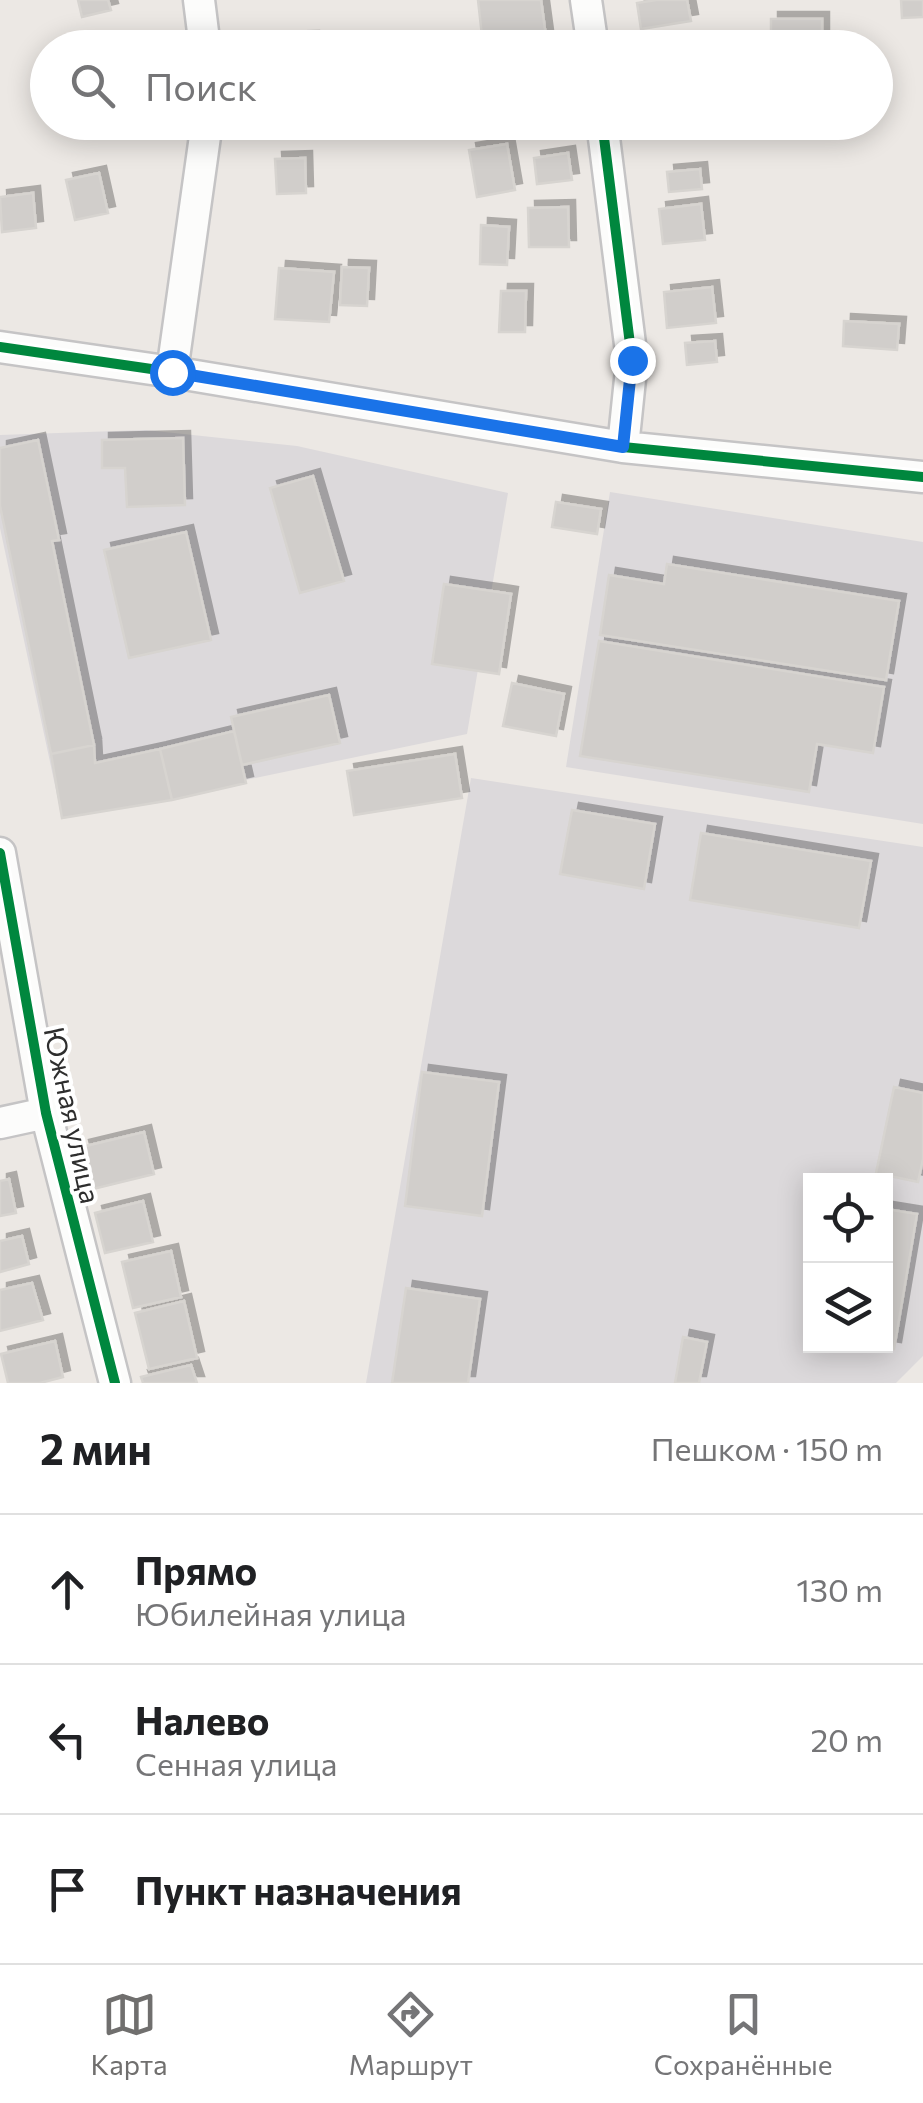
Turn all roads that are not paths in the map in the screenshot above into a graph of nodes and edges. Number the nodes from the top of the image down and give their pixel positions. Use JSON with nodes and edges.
{"nodes":[{"id":1,"x":200,"y":0,"type":"edge"},
{"id":2,"x":586,"y":0,"type":"edge"},
{"id":3,"x":203,"y":30,"type":"edge"},
{"id":4,"x":590,"y":30,"type":"edge"},
{"id":5,"x":204,"y":140,"type":"edge"},
{"id":6,"x":604,"y":140,"type":"edge"},
{"id":7,"x":0,"y":347,"type":"edge"},
{"id":8,"x":172,"y":372,"type":"junction"},
{"id":9,"x":623,"y":447,"type":"junction"},
{"id":10,"x":923,"y":478,"type":"edge"},
{"id":11,"x":0,"y":853,"type":"edge"},
{"id":12,"x":46,"y":1113,"type":"junction"},
{"id":13,"x":0,"y":1123,"type":"edge"},
{"id":14,"x":115,"y":1383,"type":"edge"}],
"edges":[{"from":1,"to":3,"type":"street"},
{"from":2,"to":4,"type":"street"},
{"from":5,"to":8,"type":"street"},
{"from":6,"to":9,"type":"street"},
{"from":7,"to":8,"type":"street"},
{"from":8,"to":9,"type":"street"},
{"from":9,"to":10,"type":"street"},
{"from":11,"to":12,"type":"street","name":"Южная улица"},
{"from":12,"to":13,"type":"street"},
{"from":12,"to":14,"type":"street","name":"Южная улица"}]}
